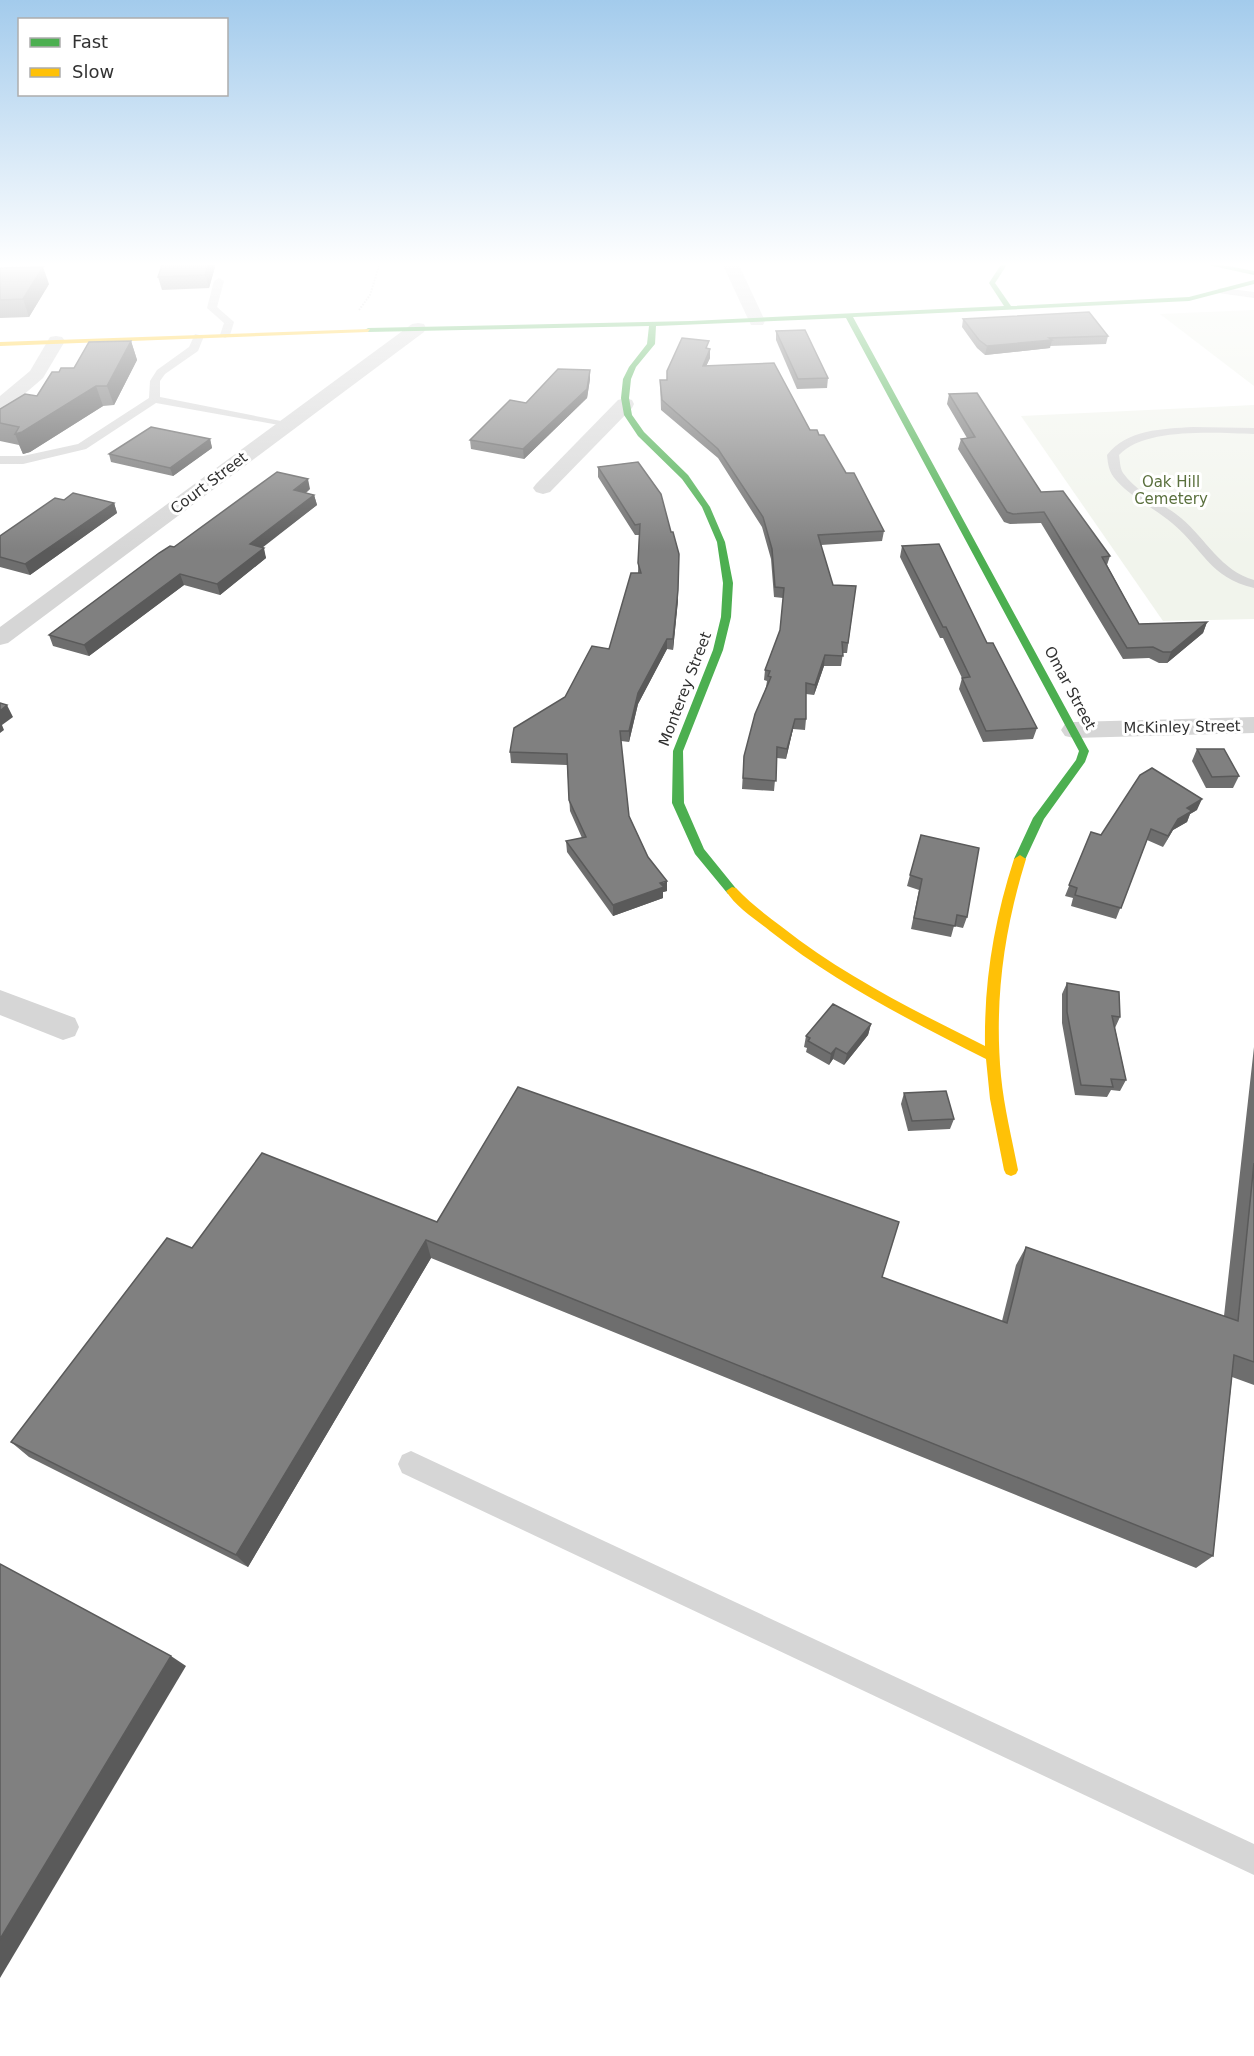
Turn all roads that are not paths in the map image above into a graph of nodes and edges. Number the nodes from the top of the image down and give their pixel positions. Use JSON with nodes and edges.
{"nodes":[{"id":1,"x":46,"y":359,"type":"edge"},
{"id":2,"x":180,"y":359,"type":"edge"},
{"id":3,"x":376,"y":359,"type":"edge"},
{"id":4,"x":639,"y":359,"type":"edge"},
{"id":5,"x":872,"y":359,"type":"edge"},
{"id":6,"x":154,"y":399,"type":"junction"},
{"id":7,"x":625,"y":404,"type":"junction"},
{"id":8,"x":0,"y":405,"type":"edge"},
{"id":9,"x":286,"y":426,"type":"junction"},
{"id":10,"x":1254,"y":431,"type":"edge"},
{"id":11,"x":0,"y":460,"type":"edge"},
{"id":12,"x":543,"y":488,"type":"dead end"},
{"id":13,"x":1254,"y":584,"type":"edge"},
{"id":14,"x":0,"y":638,"type":"edge"},
{"id":15,"x":1254,"y":725,"type":"edge"},
{"id":16,"x":1074,"y":730,"type":"junction"},
{"id":17,"x":0,"y":1002,"type":"edge"},
{"id":18,"x":63,"y":1027,"type":"dead end"},
{"id":19,"x":992,"y":1056,"type":"junction"},
{"id":20,"x":1011,"y":1170,"type":"dead end"},
{"id":21,"x":411,"y":1464,"type":"dead end"},
{"id":22,"x":1254,"y":1860,"type":"edge"}],
"edges":[{"from":1,"to":8,"type":"street"},
{"from":2,"to":6,"type":"lane"},
{"from":3,"to":9,"type":"street","name":"Court Street"},
{"from":4,"to":7,"type":"main road"},
{"from":5,"to":16,"type":"main road","name":"Omar Street"},
{"from":6,"to":9,"type":"lane"},
{"from":6,"to":11,"type":"lane"},
{"from":7,"to":12,"type":"street"},
{"from":7,"to":19,"type":"main road","name":"Monterey Street"},
{"from":9,"to":14,"type":"street","name":"Court Street"},
{"from":10,"to":13,"type":"lane"},
{"from":15,"to":16,"type":"street","name":"McKinley Street"},
{"from":16,"to":19,"type":"main road","name":"Omar Street"},
{"from":17,"to":18,"type":"street"},
{"from":19,"to":20,"type":"main road","name":"Omar Street"},
{"from":21,"to":22,"type":"lane"}]}
